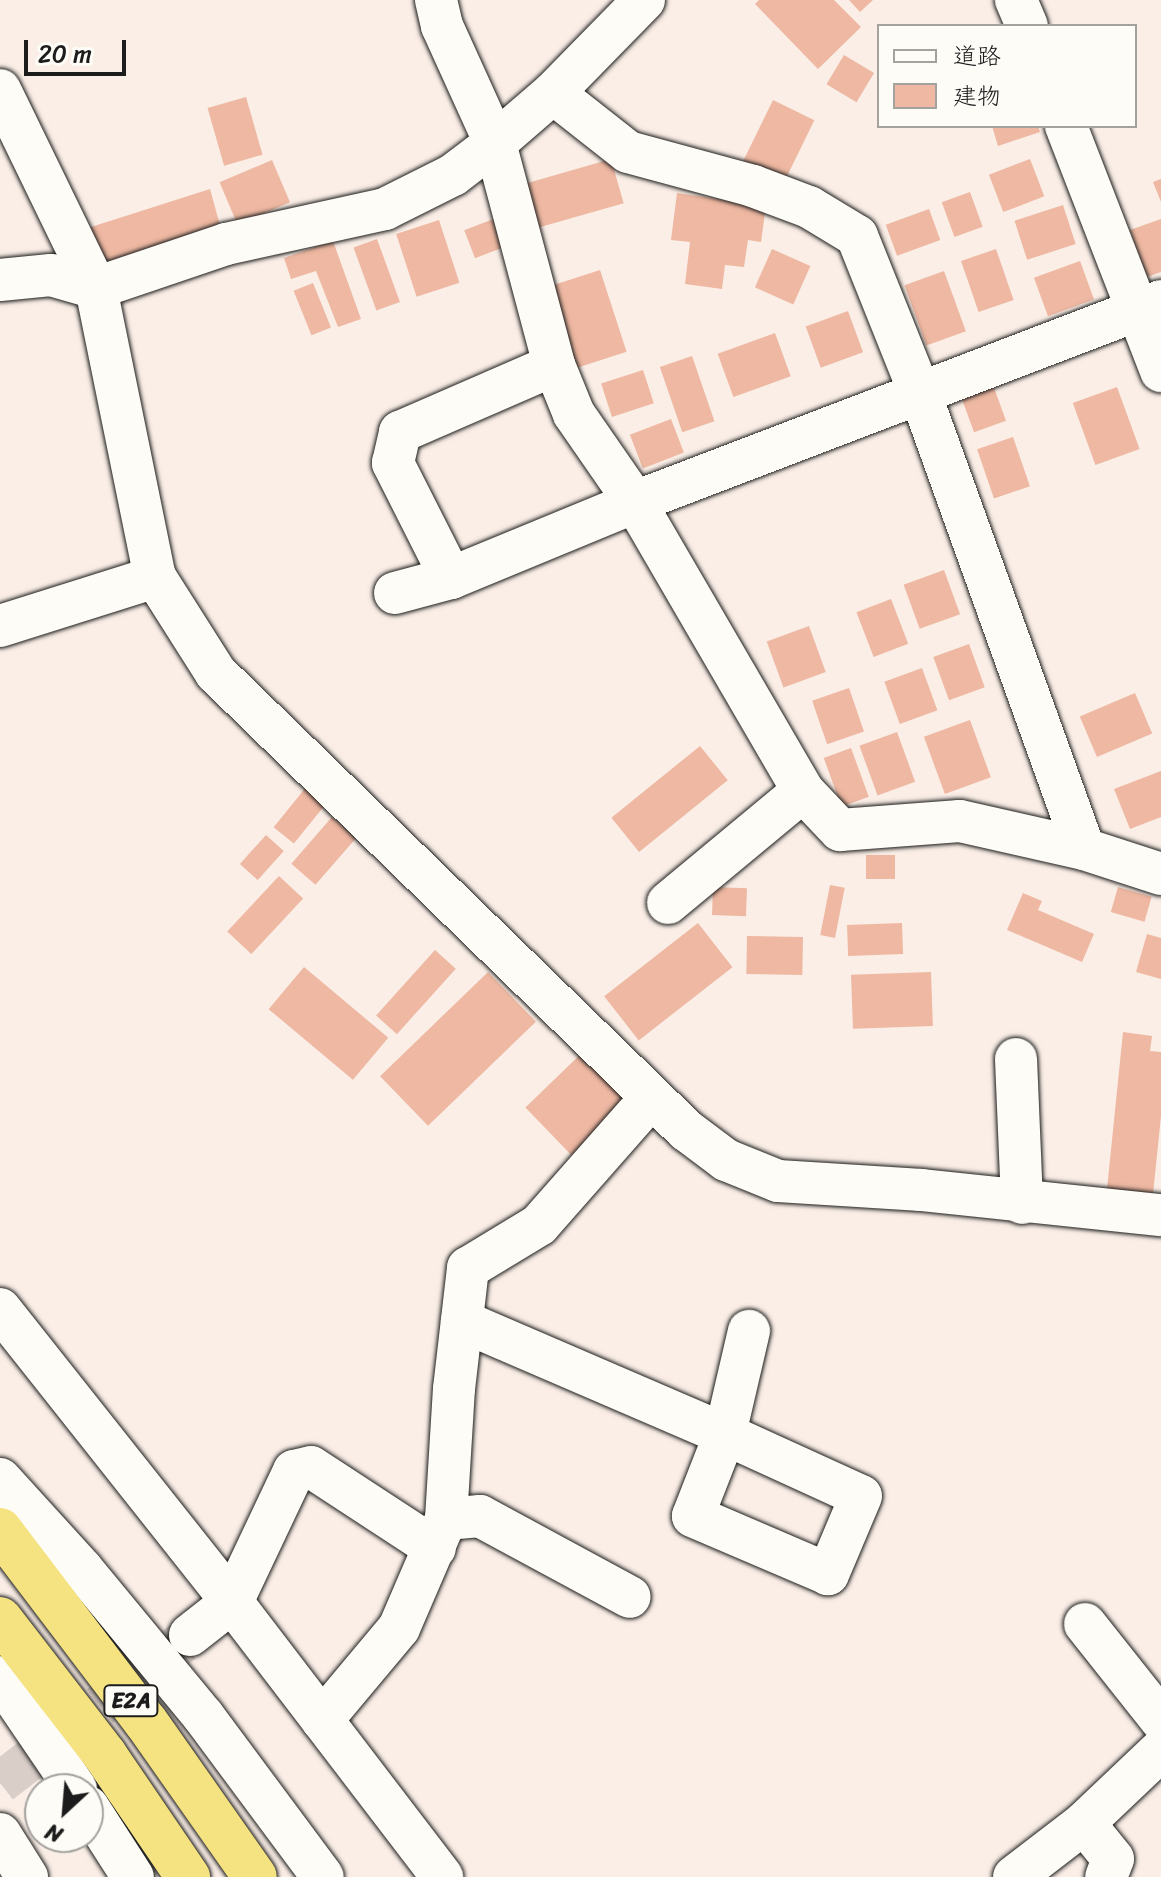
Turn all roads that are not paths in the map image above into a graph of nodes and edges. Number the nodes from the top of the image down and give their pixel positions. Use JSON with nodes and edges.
{"nodes":[{"id":1,"x":436,"y":0,"type":"edge"},
{"id":2,"x":644,"y":0,"type":"edge"},
{"id":3,"x":1016,"y":0,"type":"edge"},
{"id":4,"x":1026,"y":24,"type":"edge"},
{"id":5,"x":0,"y":90,"type":"edge"},
{"id":6,"x":553,"y":93,"type":"junction"},
{"id":7,"x":1067,"y":128,"type":"edge"},
{"id":8,"x":495,"y":143,"type":"junction"},
{"id":9,"x":0,"y":280,"type":"edge"},
{"id":10,"x":96,"y":288,"type":"junction"},
{"id":11,"x":1150,"y":305,"type":"edge"},
{"id":12,"x":554,"y":365,"type":"junction"},
{"id":13,"x":1161,"y":371,"type":"edge"},
{"id":14,"x":921,"y":396,"type":"junction"},
{"id":15,"x":635,"y":502,"type":"junction"},
{"id":16,"x":155,"y":577,"type":"junction"},
{"id":17,"x":451,"y":578,"type":"junction"},
{"id":18,"x":395,"y":593,"type":"dead end"},
{"id":19,"x":0,"y":626,"type":"edge"},
{"id":20,"x":803,"y":791,"type":"junction"},
{"id":21,"x":1084,"y":849,"type":"junction"},
{"id":22,"x":1161,"y":874,"type":"edge"},
{"id":23,"x":668,"y":903,"type":"dead end"},
{"id":24,"x":1016,"y":1059,"type":"dead end"},
{"id":25,"x":637,"y":1114,"type":"dead end"},
{"id":26,"x":1022,"y":1203,"type":"junction"},
{"id":27,"x":1161,"y":1215,"type":"edge"},
{"id":28,"x":0,"y":1309,"type":"edge"},
{"id":29,"x":462,"y":1321,"type":"junction"},
{"id":30,"x":749,"y":1331,"type":"dead end"},
{"id":31,"x":0,"y":1479,"type":"edge"},
{"id":32,"x":0,"y":1530,"type":"edge"},
{"id":33,"x":441,"y":1533,"type":"junction"},
{"id":34,"x":630,"y":1597,"type":"dead end"},
{"id":35,"x":232,"y":1602,"type":"junction"},
{"id":36,"x":0,"y":1619,"type":"edge"},
{"id":37,"x":1085,"y":1624,"type":"dead end"},
{"id":38,"x":190,"y":1635,"type":"tunnel mouth"},
{"id":39,"x":0,"y":1677,"type":"edge"},
{"id":40,"x":322,"y":1720,"type":"junction"},
{"id":41,"x":1161,"y":1720,"type":"edge"},
{"id":42,"x":1161,"y":1750,"type":"edge"},
{"id":43,"x":65,"y":1773,"type":"edge"},
{"id":44,"x":1084,"y":1823,"type":"junction"},
{"id":45,"x":104,"y":1832,"type":"edge"},
{"id":46,"x":0,"y":1834,"type":"edge"},
{"id":47,"x":27,"y":1877,"type":"edge"},
{"id":48,"x":133,"y":1877,"type":"edge"},
{"id":49,"x":188,"y":1877,"type":"edge"},
{"id":50,"x":255,"y":1877,"type":"edge"},
{"id":51,"x":323,"y":1877,"type":"edge"},
{"id":52,"x":442,"y":1877,"type":"edge"},
{"id":53,"x":1014,"y":1877,"type":"edge"},
{"id":54,"x":1106,"y":1877,"type":"edge"}],
"edges":[{"from":1,"to":8,"type":"street"},
{"from":2,"to":6,"type":"street"},
{"from":3,"to":4,"type":"street"},
{"from":5,"to":10,"type":"street"},
{"from":6,"to":8,"type":"street"},
{"from":6,"to":14,"type":"street"},
{"from":7,"to":11,"type":"street"},
{"from":8,"to":10,"type":"street"},
{"from":8,"to":12,"type":"street"},
{"from":9,"to":10,"type":"street"},
{"from":10,"to":16,"type":"street"},
{"from":11,"to":13,"type":"street"},
{"from":11,"to":14,"type":"street"},
{"from":12,"to":15,"type":"street"},
{"from":12,"to":17,"type":"street"},
{"from":14,"to":15,"type":"street"},
{"from":14,"to":21,"type":"street"},
{"from":15,"to":17,"type":"street"},
{"from":15,"to":20,"type":"street"},
{"from":16,"to":19,"type":"street"},
{"from":16,"to":26,"type":"street"},
{"from":17,"to":18,"type":"street"},
{"from":20,"to":21,"type":"street"},
{"from":20,"to":23,"type":"street"},
{"from":21,"to":22,"type":"street"},
{"from":24,"to":26,"type":"street"},
{"from":25,"to":29,"type":"street"},
{"from":26,"to":27,"type":"street"},
{"from":28,"to":35,"type":"street"},
{"from":29,"to":30,"type":"street"},
{"from":29,"to":33,"type":"street"},
{"from":31,"to":51,"type":"street"},
{"from":32,"to":50,"type":"highway","number":"E2A"},
{"from":33,"to":34,"type":"street"},
{"from":33,"to":35,"type":"street"},
{"from":33,"to":40,"type":"street"},
{"from":35,"to":38,"type":"street"},
{"from":35,"to":40,"type":"street"},
{"from":36,"to":49,"type":"highway","number":"E2A"},
{"from":37,"to":41,"type":"street"},
{"from":39,"to":43,"type":"street"},
{"from":40,"to":52,"type":"street"},
{"from":42,"to":44,"type":"street"},
{"from":44,"to":53,"type":"street"},
{"from":44,"to":54,"type":"street"},
{"from":45,"to":48,"type":"street"},
{"from":46,"to":47,"type":"street"}]}
